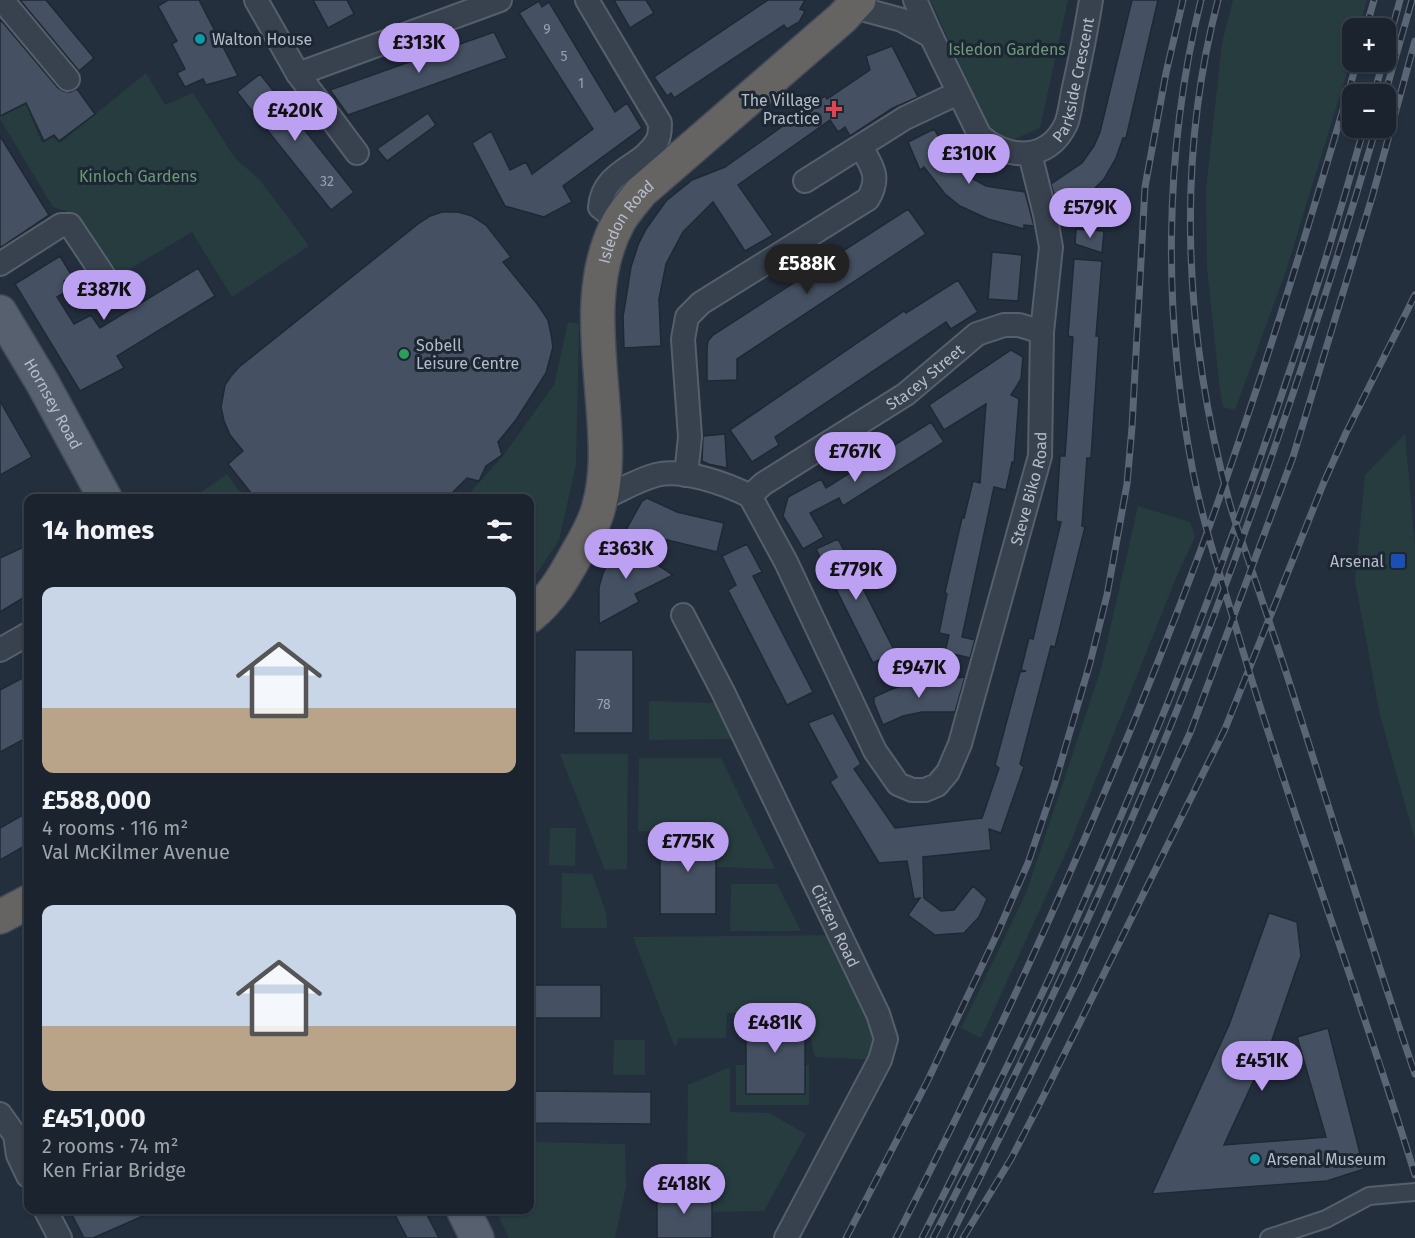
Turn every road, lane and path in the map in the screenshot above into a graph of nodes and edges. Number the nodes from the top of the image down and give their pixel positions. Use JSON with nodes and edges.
{"nodes":[{"id":1,"x":3,"y":0,"type":"edge"},
{"id":2,"x":256,"y":0,"type":"edge"},
{"id":3,"x":500,"y":0,"type":"edge"},
{"id":4,"x":587,"y":0,"type":"edge"},
{"id":5,"x":915,"y":0,"type":"edge"},
{"id":6,"x":1091,"y":0,"type":"edge"},
{"id":7,"x":856,"y":3,"type":"edge"},
{"id":8,"x":930,"y":36,"type":"junction"},
{"id":9,"x":298,"y":74,"type":"junction"},
{"id":10,"x":68,"y":79,"type":"dead end"},
{"id":11,"x":958,"y":93,"type":"junction"},
{"id":12,"x":861,"y":147,"type":"junction"},
{"id":13,"x":357,"y":153,"type":"dead end"},
{"id":14,"x":1030,"y":154,"type":"junction"},
{"id":15,"x":805,"y":181,"type":"dead end"},
{"id":16,"x":619,"y":222,"type":"junction"},
{"id":17,"x":0,"y":264,"type":"edge"},
{"id":18,"x":110,"y":285,"type":"dead end"},
{"id":19,"x":0,"y":312,"type":"edge"},
{"id":20,"x":1042,"y":332,"type":"junction"},
{"id":21,"x":686,"y":475,"type":"junction"},
{"id":22,"x":103,"y":494,"type":"edge"},
{"id":23,"x":750,"y":496,"type":"junction"},
{"id":24,"x":601,"y":499,"type":"junction"},
{"id":25,"x":534,"y":612,"type":"edge"},
{"id":26,"x":683,"y":615,"type":"dead end"},
{"id":27,"x":24,"y":636,"type":"edge"},
{"id":28,"x":0,"y":650,"type":"edge"},
{"id":29,"x":24,"y":904,"type":"edge"},
{"id":30,"x":0,"y":917,"type":"edge"},
{"id":31,"x":0,"y":1114,"type":"edge"},
{"id":32,"x":24,"y":1170,"type":"edge"},
{"id":33,"x":1415,"y":1192,"type":"edge"},
{"id":34,"x":48,"y":1214,"type":"edge"},
{"id":35,"x":465,"y":1214,"type":"edge"},
{"id":36,"x":60,"y":1238,"type":"edge"},
{"id":37,"x":477,"y":1238,"type":"edge"},
{"id":38,"x":786,"y":1238,"type":"edge"},
{"id":39,"x":1269,"y":1238,"type":"edge"}],
"edges":[{"from":1,"to":10,"type":"street"},
{"from":2,"to":9,"type":"street"},
{"from":3,"to":9,"type":"street"},
{"from":4,"to":16,"type":"street"},
{"from":5,"to":8,"type":"street","name":"Parkside Crescent"},
{"from":6,"to":14,"type":"street","name":"Parkside Crescent"},
{"from":7,"to":8,"type":"street"},
{"from":7,"to":16,"type":"highway","name":"Isledon Road"},
{"from":8,"to":11,"type":"street","name":"Parkside Crescent"},
{"from":9,"to":13,"type":"street"},
{"from":11,"to":12,"type":"street"},
{"from":11,"to":14,"type":"street","name":"Parkside Crescent"},
{"from":12,"to":15,"type":"street"},
{"from":12,"to":21,"type":"street"},
{"from":14,"to":20,"type":"street","name":"Steve Biko Road"},
{"from":16,"to":24,"type":"highway","name":"Isledon Road"},
{"from":17,"to":18,"type":"street"},
{"from":19,"to":22,"type":"main road","name":"Hornsey Road"},
{"from":20,"to":23,"type":"street","name":"Stacey Street"},
{"from":20,"to":23,"type":"street","name":"Steve Biko Road"},
{"from":21,"to":23,"type":"street"},
{"from":21,"to":24,"type":"street"},
{"from":24,"to":25,"type":"highway","name":"Isledon Road"},
{"from":26,"to":38,"type":"street","name":"Citizen Road"},
{"from":27,"to":28,"type":"street"},
{"from":29,"to":30,"type":"highway"},
{"from":31,"to":32,"type":"street"},
{"from":33,"to":39,"type":"street"},
{"from":34,"to":36,"type":"street"},
{"from":35,"to":37,"type":"main road"}]}
